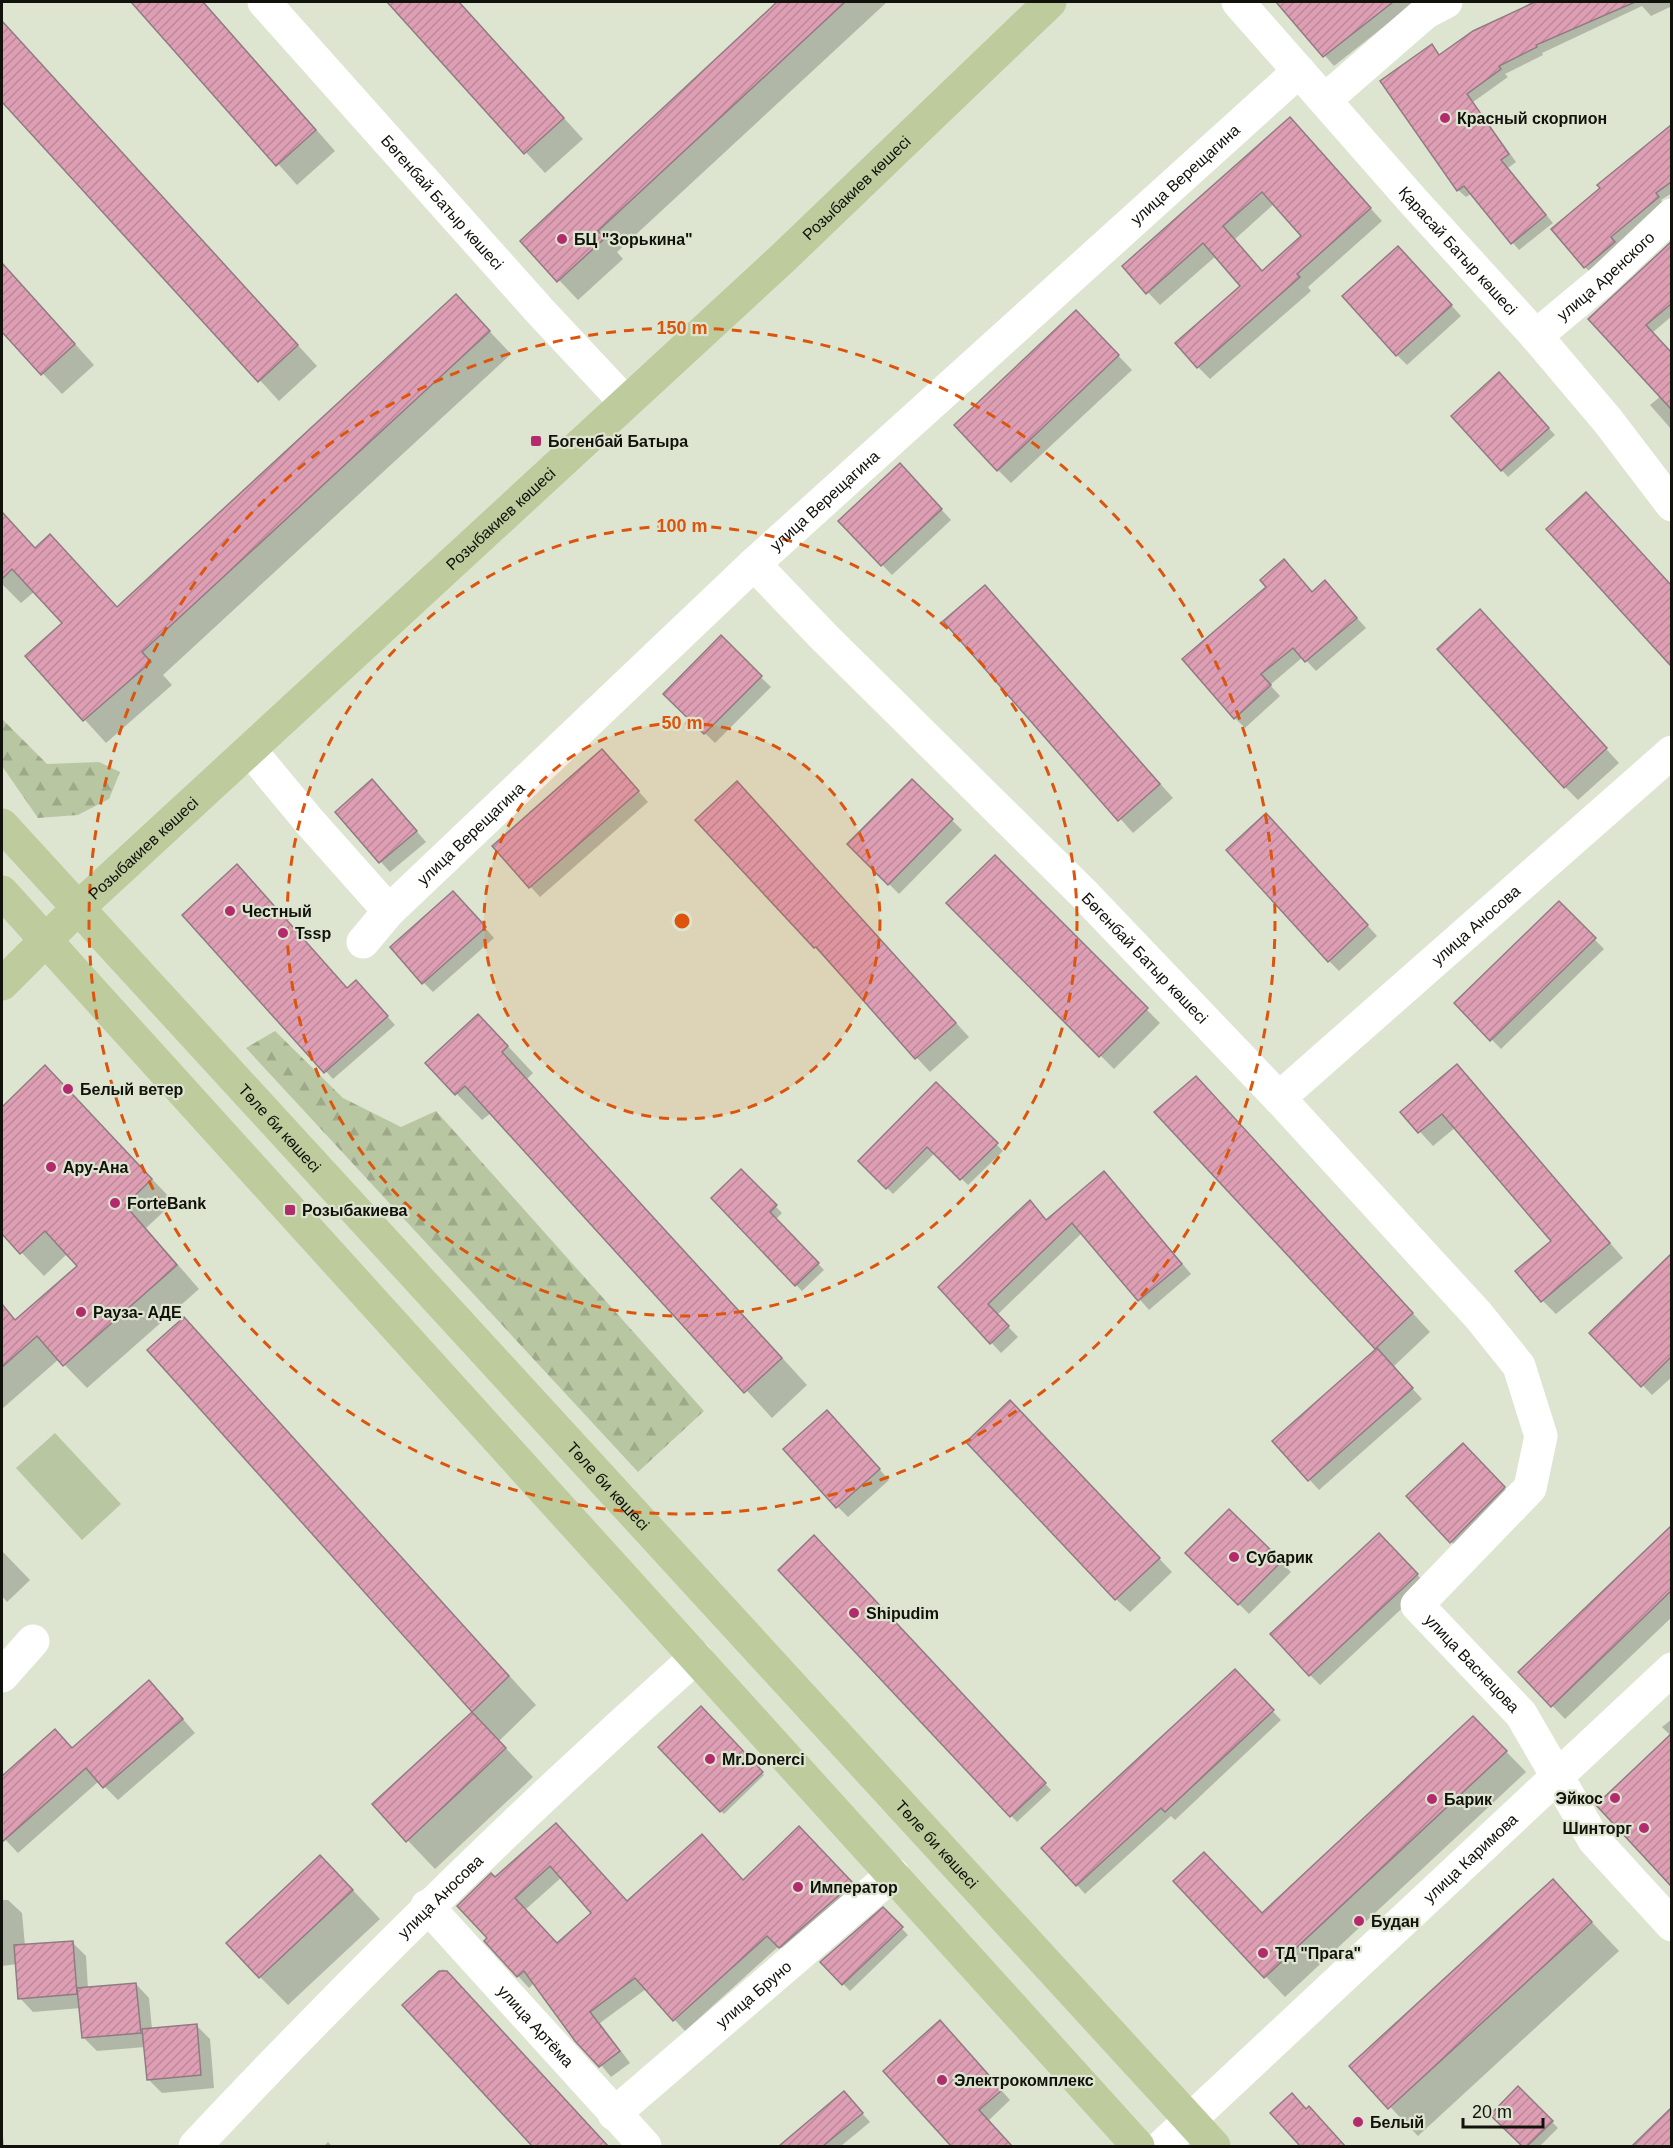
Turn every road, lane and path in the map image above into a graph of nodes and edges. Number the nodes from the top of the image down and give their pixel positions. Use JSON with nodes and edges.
{"nodes":[{"id":1,"x":264,"y":2,"type":"edge"},
{"id":2,"x":1050,"y":2,"type":"edge"},
{"id":3,"x":1238,"y":2,"type":"edge"},
{"id":4,"x":1446,"y":2,"type":"edge"},
{"id":5,"x":1299,"y":71,"type":"junction"},
{"id":6,"x":1325,"y":100,"type":"junction"},
{"id":7,"x":1671,"y":215,"type":"edge"},
{"id":8,"x":1536,"y":336,"type":"junction"},
{"id":9,"x":625,"y":402,"type":"junction"},
{"id":10,"x":1671,"y":505,"type":"edge"},
{"id":11,"x":754,"y":564,"type":"junction"},
{"id":12,"x":250,"y":750,"type":"junction"},
{"id":13,"x":1671,"y":752,"type":"edge"},
{"id":14,"x":2,"y":825,"type":"edge"},
{"id":15,"x":2,"y":892,"type":"edge"},
{"id":16,"x":78,"y":908,"type":"junction"},
{"id":17,"x":389,"y":911,"type":"junction"},
{"id":18,"x":46,"y":939,"type":"junction"},
{"id":19,"x":363,"y":942,"type":"dead end"},
{"id":20,"x":2,"y":984,"type":"edge"},
{"id":21,"x":1279,"y":1098,"type":"junction"},
{"id":22,"x":302,"y":1152,"type":"junction"},
{"id":23,"x":264,"y":1180,"type":"junction"},
{"id":24,"x":1519,"y":1366,"type":"joint"},
{"id":25,"x":33,"y":1641,"type":"dead end"},
{"id":26,"x":696,"y":1658,"type":"junction"},
{"id":27,"x":1671,"y":1669,"type":"edge"},
{"id":28,"x":2,"y":1676,"type":"edge"},
{"id":29,"x":1555,"y":1776,"type":"junction"},
{"id":30,"x":893,"y":1874,"type":"junction"},
{"id":31,"x":427,"y":1906,"type":"junction"},
{"id":32,"x":1671,"y":1925,"type":"edge"},
{"id":33,"x":614,"y":2114,"type":"junction"},
{"id":34,"x":1189,"y":2120,"type":"junction"},
{"id":35,"x":195,"y":2146,"type":"edge"},
{"id":36,"x":645,"y":2146,"type":"edge"},
{"id":37,"x":1138,"y":2146,"type":"edge"},
{"id":38,"x":1162,"y":2146,"type":"edge"},
{"id":39,"x":1214,"y":2146,"type":"edge"}],
"edges":[{"from":1,"to":9,"type":"street","name":"Бөгенбай Батыр көшесі"},
{"from":2,"to":9,"type":"main road","name":"Розыбакиев көшесі"},
{"from":3,"to":5,"type":"street","name":"Қарасай Батыр көшесі"},
{"from":4,"to":6,"type":"street"},
{"from":5,"to":6,"type":"street","name":"Қарасай Батыр көшесі"},
{"from":5,"to":11,"type":"street","name":"улица Верещагина"},
{"from":6,"to":8,"type":"street","name":"Қарасай Батыр көшесі"},
{"from":7,"to":8,"type":"street","name":"улица Аренского"},
{"from":8,"to":10,"type":"street","name":"Қарасай Батыр көшесі"},
{"from":9,"to":12,"type":"main road","name":"Розыбакиев көшесі"},
{"from":11,"to":17,"type":"street","name":"улица Верещагина"},
{"from":11,"to":21,"type":"street","name":"Бөгенбай Батыр көшесі"},
{"from":12,"to":16,"type":"main road","name":"Розыбакиев көшесі"},
{"from":12,"to":17,"type":"street"},
{"from":13,"to":21,"type":"street","name":"улица Аносова"},
{"from":14,"to":16,"type":"main road","name":"Төле би көшесі"},
{"from":15,"to":18,"type":"main road"},
{"from":16,"to":18,"type":"main road","name":"Розыбакиев көшесі"},
{"from":16,"to":22,"type":"main road","name":"Төле би көшесі"},
{"from":17,"to":19,"type":"street","name":"улица Верещагина"},
{"from":18,"to":20,"type":"main road","name":"Розыбакиев көшесі"},
{"from":18,"to":23,"type":"main road"},
{"from":21,"to":24,"type":"street","name":"Бөгенбай Батыр көшесі"},
{"from":22,"to":23,"type":"main road"},
{"from":22,"to":34,"type":"main road","name":"Төле би көшесі"},
{"from":23,"to":26,"type":"main road"},
{"from":24,"to":29,"type":"street","name":"улица Васнецова"},
{"from":25,"to":28,"type":"street"},
{"from":26,"to":30,"type":"main road"},
{"from":26,"to":31,"type":"street","name":"улица Аносова"},
{"from":27,"to":29,"type":"street","name":"улица Каримова"},
{"from":29,"to":32,"type":"street","name":"улица Васнецова"},
{"from":29,"to":34,"type":"street","name":"улица Каримова"},
{"from":30,"to":33,"type":"street","name":"улица Бруно"},
{"from":30,"to":37,"type":"main road"},
{"from":31,"to":33,"type":"street","name":"улица Артёма"},
{"from":31,"to":35,"type":"street","name":"улица Аносова"},
{"from":33,"to":36,"type":"street","name":"улица Артёма"},
{"from":34,"to":38,"type":"street","name":"улица Каримова"},
{"from":34,"to":39,"type":"main road","name":"Төле би көшесі"}]}
